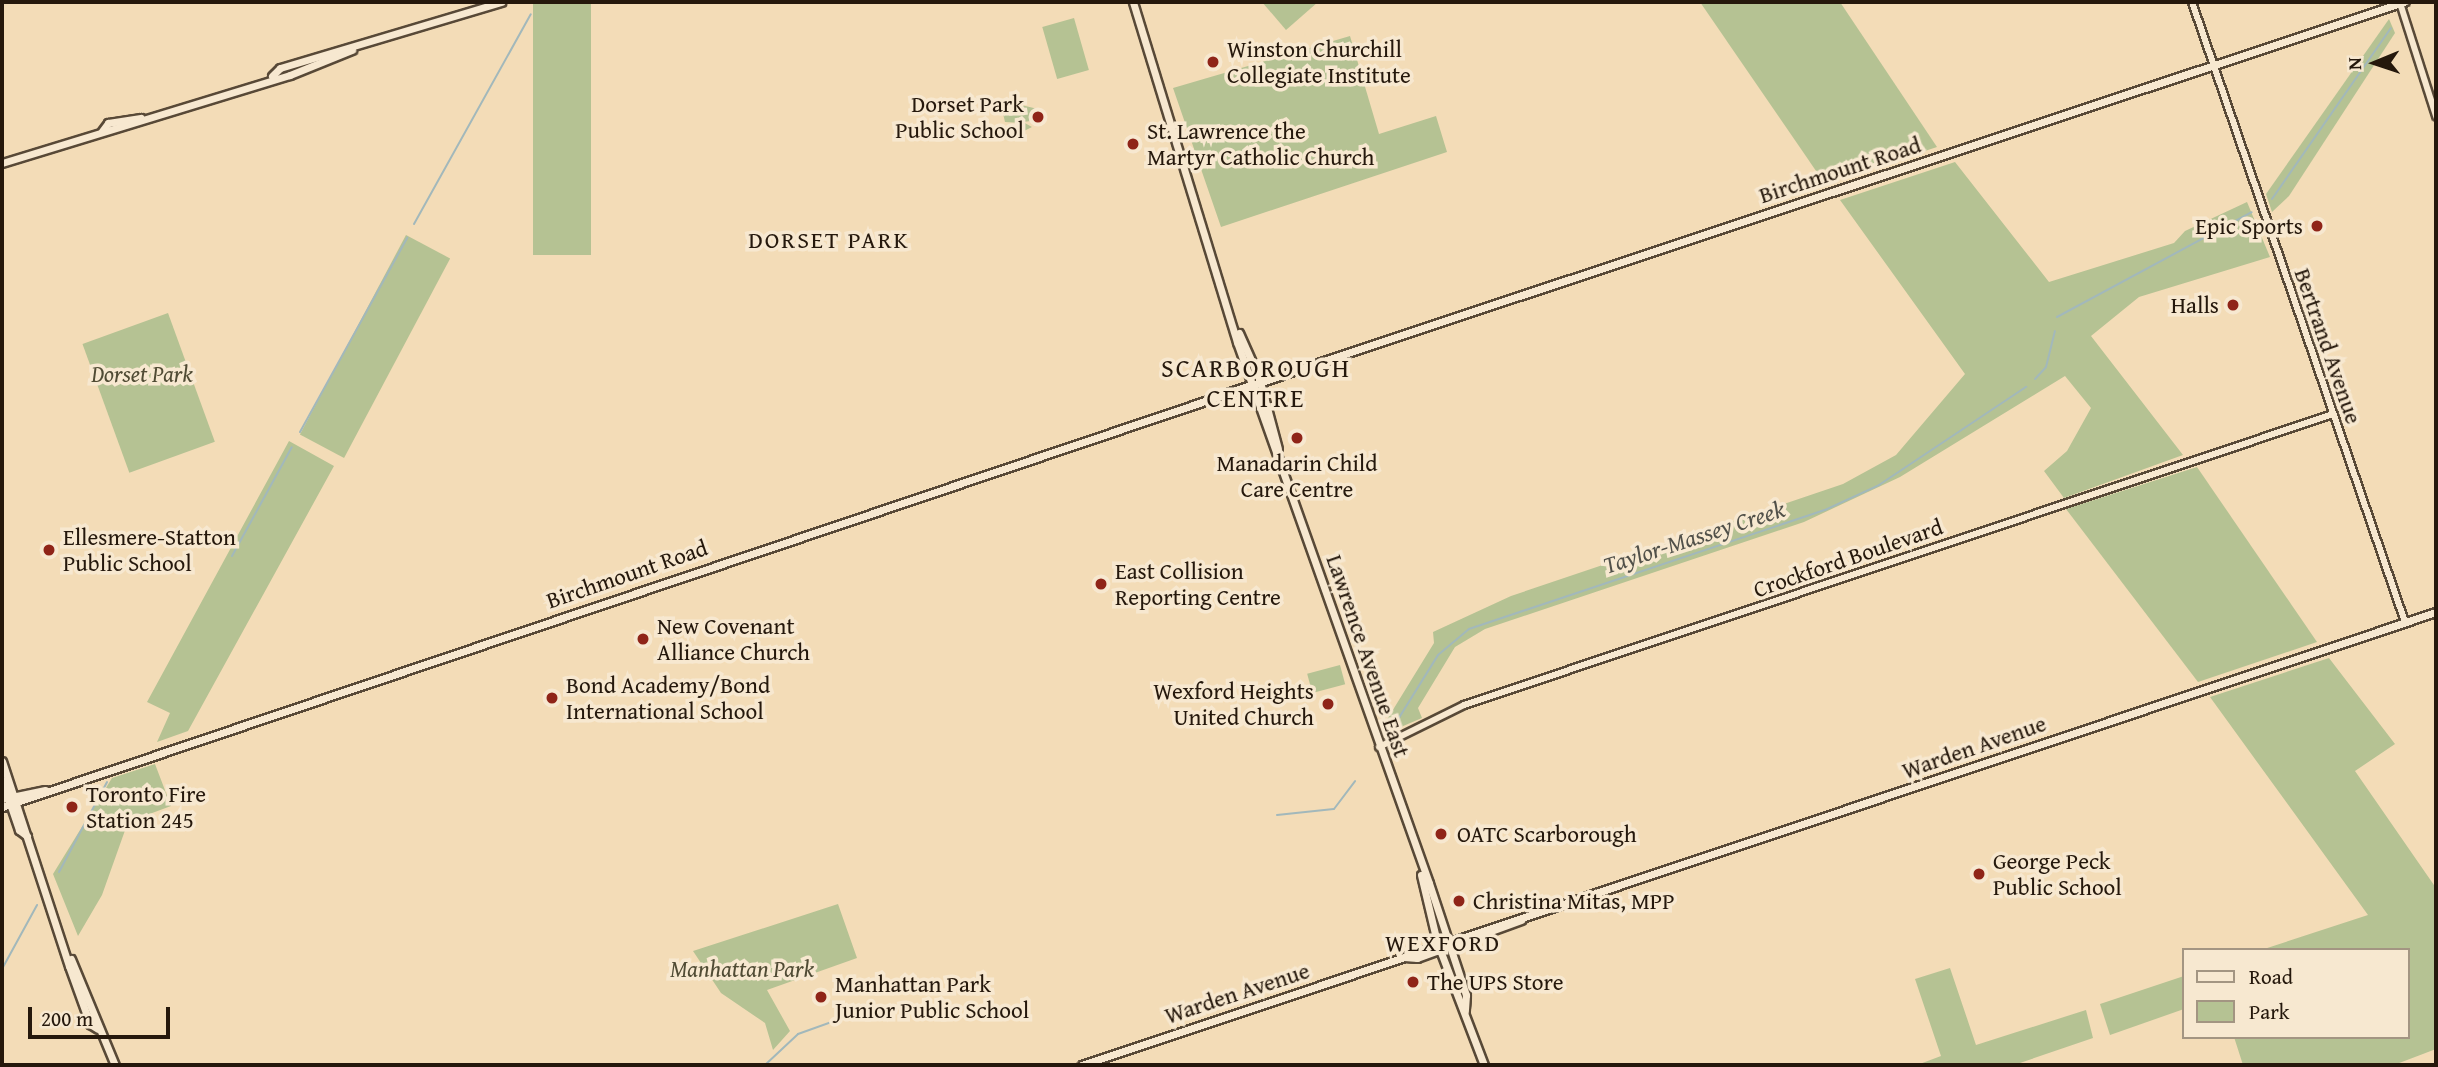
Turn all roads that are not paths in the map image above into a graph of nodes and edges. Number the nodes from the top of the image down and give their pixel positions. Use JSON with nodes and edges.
{"nodes":[{"id":1,"x":501,"y":2,"type":"edge"},
{"id":2,"x":1133,"y":2,"type":"edge"},
{"id":3,"x":2192,"y":2,"type":"edge"},
{"id":4,"x":2402,"y":2,"type":"edge"},
{"id":5,"x":2215,"y":65,"type":"junction"},
{"id":6,"x":2436,"y":116,"type":"edge"},
{"id":7,"x":2,"y":163,"type":"edge"},
{"id":8,"x":1238,"y":333,"type":"junction"},
{"id":9,"x":1260,"y":382,"type":"junction"},
{"id":10,"x":1252,"y":385,"type":"junction"},
{"id":11,"x":2333,"y":414,"type":"junction"},
{"id":12,"x":1278,"y":449,"type":"junction"},
{"id":13,"x":2436,"y":612,"type":"edge"},
{"id":14,"x":2405,"y":622,"type":"junction"},
{"id":15,"x":1379,"y":747,"type":"junction"},
{"id":16,"x":2,"y":761,"type":"edge"},
{"id":17,"x":2,"y":780,"type":"edge"},
{"id":18,"x":10,"y":801,"type":"edge"},
{"id":19,"x":1421,"y":875,"type":"junction"},
{"id":20,"x":1523,"y":918,"type":"junction"},
{"id":21,"x":1448,"y":938,"type":"junction"},
{"id":22,"x":1437,"y":942,"type":"junction"},
{"id":23,"x":1451,"y":947,"type":"junction"},
{"id":24,"x":1440,"y":951,"type":"junction"},
{"id":25,"x":1403,"y":957,"type":"junction"},
{"id":26,"x":1465,"y":1012,"type":"junction"},
{"id":27,"x":112,"y":1064,"type":"edge"},
{"id":28,"x":1082,"y":1065,"type":"edge"},
{"id":29,"x":1484,"y":1065,"type":"edge"}],
"edges":[{"from":1,"to":7,"type":"main road"},
{"from":2,"to":8,"type":"main road","name":"Lawrence Avenue East"},
{"from":3,"to":5,"type":"street","name":"Bertrand Avenue"},
{"from":4,"to":5,"type":"main road","name":"Birchmount Road"},
{"from":4,"to":6,"type":"street"},
{"from":5,"to":9,"type":"main road","name":"Birchmount Road"},
{"from":5,"to":11,"type":"street","name":"Bertrand Avenue"},
{"from":8,"to":9,"type":"main road","name":"Lawrence Avenue East"},
{"from":8,"to":10,"type":"main road","name":"Lawrence Avenue East"},
{"from":9,"to":10,"type":"main road","name":"Birchmount Road"},
{"from":9,"to":12,"type":"main road","name":"Lawrence Avenue East"},
{"from":10,"to":12,"type":"main road","name":"Lawrence Avenue East"},
{"from":10,"to":18,"type":"main road","name":"Birchmount Road"},
{"from":11,"to":14,"type":"street","name":"Bertrand Avenue"},
{"from":11,"to":15,"type":"street","name":"Crockford Boulevard"},
{"from":12,"to":15,"type":"main road","name":"Lawrence Avenue East"},
{"from":13,"to":14,"type":"main road","name":"Warden Avenue"},
{"from":14,"to":20,"type":"main road","name":"Warden Avenue"},
{"from":15,"to":19,"type":"main road","name":"Lawrence Avenue East"},
{"from":16,"to":18,"type":"main road"},
{"from":17,"to":18,"type":"main road"},
{"from":18,"to":27,"type":"main road"},
{"from":19,"to":21,"type":"main road","name":"Lawrence Avenue East"},
{"from":19,"to":22,"type":"main road","name":"Lawrence Avenue East"},
{"from":20,"to":21,"type":"main road","name":"Warden Avenue"},
{"from":20,"to":23,"type":"main road","name":"Warden Avenue"},
{"from":21,"to":22,"type":"main road","name":"Warden Avenue"},
{"from":21,"to":23,"type":"main road","name":"Lawrence Avenue East"},
{"from":22,"to":24,"type":"main road","name":"Lawrence Avenue East"},
{"from":22,"to":25,"type":"main road","name":"Warden Avenue"},
{"from":23,"to":24,"type":"main road","name":"Warden Avenue"},
{"from":23,"to":26,"type":"main road","name":"Lawrence Avenue East"},
{"from":24,"to":25,"type":"main road","name":"Warden Avenue"},
{"from":24,"to":26,"type":"main road","name":"Lawrence Avenue East"},
{"from":25,"to":28,"type":"main road","name":"Warden Avenue"},
{"from":26,"to":29,"type":"main road","name":"Lawrence Avenue East"}]}
